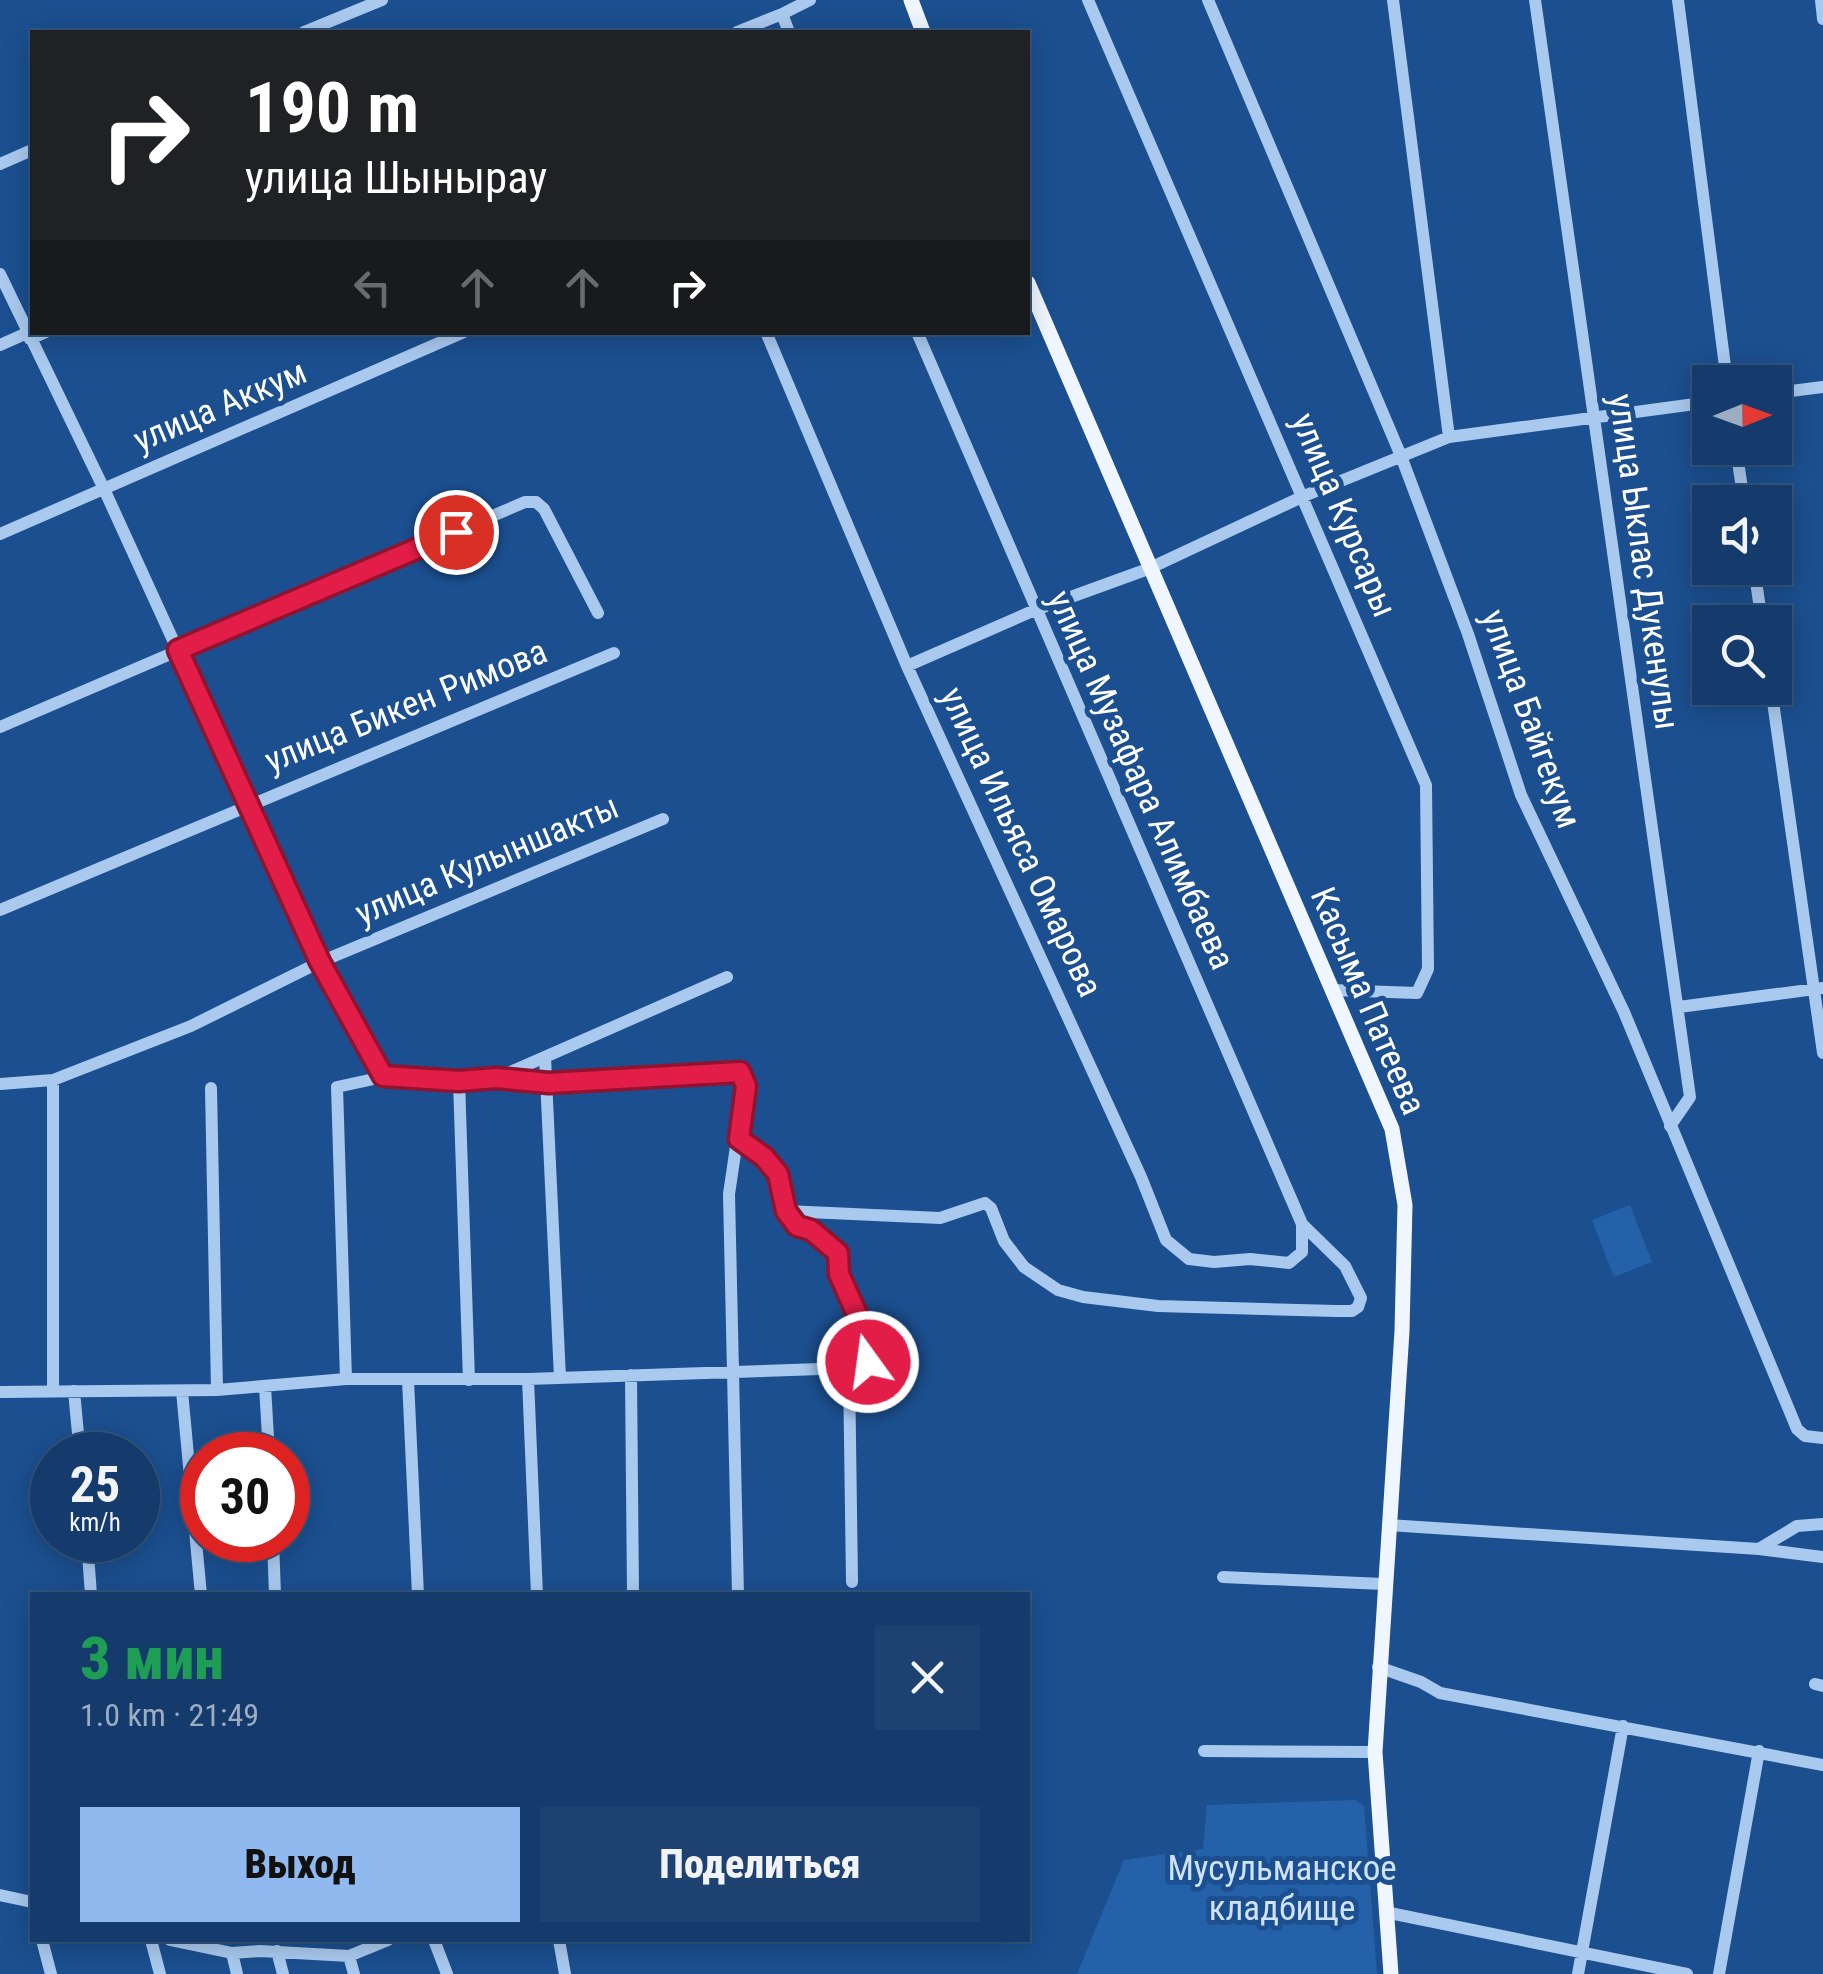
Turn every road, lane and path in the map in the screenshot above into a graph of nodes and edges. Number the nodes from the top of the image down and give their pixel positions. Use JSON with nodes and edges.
{"nodes":[{"id":1,"x":382,"y":0,"type":"edge"},
{"id":2,"x":810,"y":0,"type":"edge"},
{"id":3,"x":911,"y":0,"type":"edge"},
{"id":4,"x":1088,"y":0,"type":"edge"},
{"id":5,"x":1208,"y":0,"type":"edge"},
{"id":6,"x":1393,"y":0,"type":"edge"},
{"id":7,"x":1535,"y":0,"type":"edge"},
{"id":8,"x":1678,"y":0,"type":"edge"},
{"id":9,"x":1820,"y":0,"type":"edge"},
{"id":10,"x":782,"y":14,"type":"junction"},
{"id":11,"x":1823,"y":19,"type":"edge"},
{"id":12,"x":309,"y":30,"type":"edge"},
{"id":13,"x":742,"y":30,"type":"edge"},
{"id":14,"x":788,"y":30,"type":"edge"},
{"id":15,"x":923,"y":30,"type":"edge"},
{"id":16,"x":30,"y":151,"type":"edge"},
{"id":17,"x":0,"y":164,"type":"edge"},
{"id":18,"x":0,"y":274,"type":"edge"},
{"id":19,"x":1030,"y":288,"type":"edge"},
{"id":20,"x":32,"y":335,"type":"edge"},
{"id":21,"x":457,"y":335,"type":"edge"},
{"id":22,"x":767,"y":335,"type":"edge"},
{"id":23,"x":917,"y":335,"type":"edge"},
{"id":24,"x":28,"y":336,"type":"junction"},
{"id":25,"x":0,"y":345,"type":"edge"},
{"id":26,"x":1725,"y":365,"type":"edge"},
{"id":27,"x":1823,"y":387,"type":"edge"},
{"id":28,"x":1792,"y":391,"type":"edge"},
{"id":29,"x":1692,"y":404,"type":"edge"},
{"id":30,"x":1592,"y":418,"type":"junction"},
{"id":31,"x":1449,"y":437,"type":"junction"},
{"id":32,"x":1400,"y":456,"type":"junction"},
{"id":33,"x":104,"y":489,"type":"junction"},
{"id":34,"x":1304,"y":496,"type":"junction"},
{"id":35,"x":0,"y":534,"type":"edge"},
{"id":36,"x":1148,"y":568,"type":"junction"},
{"id":37,"x":1034,"y":610,"type":"junction"},
{"id":38,"x":598,"y":613,"type":"dead end"},
{"id":39,"x":178,"y":650,"type":"junction"},
{"id":40,"x":614,"y":653,"type":"dead end"},
{"id":41,"x":907,"y":666,"type":"junction"},
{"id":42,"x":1774,"y":705,"type":"edge"},
{"id":43,"x":0,"y":727,"type":"edge"},
{"id":44,"x":246,"y":804,"type":"junction"},
{"id":45,"x":663,"y":819,"type":"dead end"},
{"id":46,"x":0,"y":910,"type":"edge"},
{"id":47,"x":320,"y":962,"type":"junction"},
{"id":48,"x":727,"y":977,"type":"dead end"},
{"id":49,"x":1819,"y":989,"type":"edge"},
{"id":50,"x":1332,"y":990,"type":"junction"},
{"id":51,"x":1679,"y":1007,"type":"junction"},
{"id":52,"x":1823,"y":1053,"type":"edge"},
{"id":53,"x":546,"y":1057,"type":"junction"},
{"id":54,"x":383,"y":1076,"type":"junction"},
{"id":55,"x":496,"y":1078,"type":"junction"},
{"id":56,"x":53,"y":1080,"type":"junction"},
{"id":57,"x":459,"y":1081,"type":"junction"},
{"id":58,"x":549,"y":1083,"type":"junction"},
{"id":59,"x":0,"y":1084,"type":"edge"},
{"id":60,"x":211,"y":1088,"type":"dead end"},
{"id":61,"x":1670,"y":1126,"type":"junction"},
{"id":62,"x":739,"y":1139,"type":"junction"},
{"id":63,"x":786,"y":1211,"type":"junction"},
{"id":64,"x":1302,"y":1224,"type":"junction"},
{"id":65,"x":1302,"y":1252,"type":"joint"},
{"id":66,"x":849,"y":1368,"type":"junction"},
{"id":67,"x":731,"y":1372,"type":"junction"},
{"id":68,"x":631,"y":1375,"type":"junction"},
{"id":69,"x":560,"y":1378,"type":"junction"},
{"id":70,"x":346,"y":1379,"type":"junction"},
{"id":71,"x":528,"y":1379,"type":"junction"},
{"id":72,"x":408,"y":1380,"type":"junction"},
{"id":73,"x":470,"y":1380,"type":"junction"},
{"id":74,"x":266,"y":1386,"type":"junction"},
{"id":75,"x":53,"y":1390,"type":"junction"},
{"id":76,"x":74,"y":1390,"type":"junction"},
{"id":77,"x":217,"y":1390,"type":"junction"},
{"id":78,"x":182,"y":1391,"type":"junction"},
{"id":79,"x":0,"y":1392,"type":"edge"},
{"id":80,"x":78,"y":1432,"type":"edge"},
{"id":81,"x":268,"y":1432,"type":"edge"},
{"id":82,"x":1823,"y":1438,"type":"edge"},
{"id":83,"x":1823,"y":1524,"type":"edge"},
{"id":84,"x":1388,"y":1525,"type":"junction"},
{"id":85,"x":1759,"y":1550,"type":"junction"},
{"id":86,"x":1823,"y":1557,"type":"edge"},
{"id":87,"x":88,"y":1562,"type":"edge"},
{"id":88,"x":273,"y":1562,"type":"edge"},
{"id":89,"x":1223,"y":1577,"type":"dead end"},
{"id":90,"x":852,"y":1582,"type":"dead end"},
{"id":91,"x":1384,"y":1584,"type":"junction"},
{"id":92,"x":90,"y":1592,"type":"edge"},
{"id":93,"x":201,"y":1592,"type":"edge"},
{"id":94,"x":275,"y":1592,"type":"edge"},
{"id":95,"x":418,"y":1592,"type":"edge"},
{"id":96,"x":537,"y":1592,"type":"edge"},
{"id":97,"x":634,"y":1592,"type":"edge"},
{"id":98,"x":738,"y":1592,"type":"edge"},
{"id":99,"x":1378,"y":1667,"type":"junction"},
{"id":100,"x":1623,"y":1726,"type":"junction"},
{"id":101,"x":1204,"y":1751,"type":"dead end"},
{"id":102,"x":1759,"y":1751,"type":"junction"},
{"id":103,"x":1374,"y":1752,"type":"junction"},
{"id":104,"x":1823,"y":1765,"type":"edge"},
{"id":105,"x":0,"y":1895,"type":"edge"},
{"id":106,"x":30,"y":1902,"type":"edge"},
{"id":107,"x":1385,"y":1912,"type":"junction"},
{"id":108,"x":43,"y":1942,"type":"edge"},
{"id":109,"x":152,"y":1942,"type":"edge"},
{"id":110,"x":180,"y":1942,"type":"edge"},
{"id":111,"x":435,"y":1942,"type":"edge"},
{"id":112,"x":559,"y":1942,"type":"edge"},
{"id":113,"x":372,"y":1944,"type":"edge"},
{"id":114,"x":260,"y":1945,"type":"edge"},
{"id":115,"x":277,"y":1951,"type":"junction"},
{"id":116,"x":1583,"y":1952,"type":"junction"},
{"id":117,"x":232,"y":1953,"type":"junction"},
{"id":118,"x":349,"y":1956,"type":"junction"},
{"id":119,"x":51,"y":1974,"type":"edge"},
{"id":120,"x":160,"y":1974,"type":"edge"},
{"id":121,"x":238,"y":1974,"type":"edge"},
{"id":122,"x":283,"y":1974,"type":"edge"},
{"id":123,"x":354,"y":1974,"type":"edge"},
{"id":124,"x":447,"y":1974,"type":"edge"},
{"id":125,"x":564,"y":1974,"type":"edge"},
{"id":126,"x":1391,"y":1974,"type":"edge"},
{"id":127,"x":1578,"y":1974,"type":"edge"},
{"id":128,"x":1688,"y":1974,"type":"edge"},
{"id":129,"x":1719,"y":1974,"type":"edge"}],
"edges":[{"from":1,"to":12,"type":"street"},
{"from":2,"to":10,"type":"street"},
{"from":3,"to":15,"type":"main road"},
{"from":4,"to":34,"type":"street","name":"улица Курсары"},
{"from":5,"to":32,"type":"street","name":"улица Байгекум"},
{"from":6,"to":31,"type":"street"},
{"from":7,"to":30,"type":"street","name":"улица Ыклас Дукенулы"},
{"from":8,"to":26,"type":"street"},
{"from":9,"to":11,"type":"street"},
{"from":10,"to":13,"type":"street"},
{"from":10,"to":14,"type":"street"},
{"from":16,"to":17,"type":"street"},
{"from":18,"to":24,"type":"street"},
{"from":19,"to":36,"type":"main road","name":"Касыма Патеева"},
{"from":20,"to":24,"type":"street"},
{"from":21,"to":33,"type":"street","name":"улица Аккум"},
{"from":22,"to":41,"type":"street","name":"улица Ильяса Омарова"},
{"from":23,"to":37,"type":"street","name":"улица Музафара Алимбаева"},
{"from":24,"to":25,"type":"street"},
{"from":24,"to":33,"type":"street"},
{"from":27,"to":28,"type":"street"},
{"from":29,"to":30,"type":"street"},
{"from":30,"to":31,"type":"street"},
{"from":30,"to":51,"type":"street","name":"улица Ыклас Дукенулы"},
{"from":31,"to":32,"type":"street"},
{"from":32,"to":34,"type":"street"},
{"from":32,"to":61,"type":"street","name":"улица Байгекум"},
{"from":33,"to":35,"type":"street","name":"улица Аккум"},
{"from":33,"to":39,"type":"street"},
{"from":34,"to":36,"type":"street"},
{"from":34,"to":50,"type":"street","name":"улица Курсары"},
{"from":36,"to":37,"type":"street"},
{"from":36,"to":50,"type":"main road","name":"Касыма Патеева"},
{"from":37,"to":41,"type":"street"},
{"from":37,"to":64,"type":"street","name":"улица Музафара Алимбаева"},
{"from":38,"to":39,"type":"street"},
{"from":39,"to":43,"type":"street"},
{"from":39,"to":44,"type":"street"},
{"from":40,"to":44,"type":"street","name":"улица Бикен Римова"},
{"from":41,"to":65,"type":"street","name":"улица Ильяса Омарова"},
{"from":42,"to":49,"type":"street"},
{"from":44,"to":46,"type":"street","name":"улица Бикен Римова"},
{"from":44,"to":47,"type":"street"},
{"from":45,"to":47,"type":"street","name":"улица Кулыншакты"},
{"from":47,"to":54,"type":"street"},
{"from":47,"to":56,"type":"street","name":"улица Кулыншакты"},
{"from":48,"to":53,"type":"street"},
{"from":49,"to":51,"type":"street"},
{"from":49,"to":52,"type":"street"},
{"from":50,"to":84,"type":"main road","name":"Касыма Патеева"},
{"from":51,"to":61,"type":"street","name":"улица Ыклас Дукенулы"},
{"from":53,"to":55,"type":"street"},
{"from":53,"to":58,"type":"street"},
{"from":54,"to":57,"type":"street"},
{"from":54,"to":70,"type":"street"},
{"from":55,"to":57,"type":"street"},
{"from":55,"to":58,"type":"street"},
{"from":56,"to":59,"type":"street","name":"улица Кулыншакты"},
{"from":56,"to":75,"type":"street"},
{"from":57,"to":73,"type":"street"},
{"from":58,"to":62,"type":"street"},
{"from":58,"to":69,"type":"street"},
{"from":60,"to":77,"type":"street"},
{"from":61,"to":82,"type":"street","name":"улица Байгекум"},
{"from":62,"to":63,"type":"street"},
{"from":62,"to":67,"type":"street"},
{"from":63,"to":64,"type":"street"},
{"from":63,"to":66,"type":"street"},
{"from":64,"to":65,"type":"street","name":"улица Музафара Алимбаева"},
{"from":66,"to":67,"type":"street"},
{"from":66,"to":90,"type":"street"},
{"from":67,"to":68,"type":"street"},
{"from":67,"to":98,"type":"street"},
{"from":68,"to":69,"type":"street"},
{"from":68,"to":97,"type":"street"},
{"from":69,"to":71,"type":"street"},
{"from":70,"to":72,"type":"street"},
{"from":70,"to":74,"type":"street"},
{"from":71,"to":73,"type":"street"},
{"from":71,"to":96,"type":"street"},
{"from":72,"to":73,"type":"street"},
{"from":72,"to":95,"type":"street"},
{"from":74,"to":77,"type":"street"},
{"from":74,"to":81,"type":"street"},
{"from":75,"to":76,"type":"street"},
{"from":75,"to":79,"type":"street"},
{"from":76,"to":78,"type":"street"},
{"from":76,"to":80,"type":"street"},
{"from":77,"to":78,"type":"street"},
{"from":78,"to":93,"type":"street"},
{"from":83,"to":85,"type":"street"},
{"from":84,"to":85,"type":"street"},
{"from":84,"to":91,"type":"main road","name":"Касыма Патеева"},
{"from":85,"to":86,"type":"street"},
{"from":87,"to":92,"type":"street"},
{"from":88,"to":94,"type":"street"},
{"from":89,"to":91,"type":"street"},
{"from":91,"to":99,"type":"main road","name":"Касыма Патеева"},
{"from":99,"to":100,"type":"street"},
{"from":99,"to":103,"type":"main road","name":"Касыма Патеева"},
{"from":100,"to":102,"type":"street"},
{"from":100,"to":116,"type":"street"},
{"from":101,"to":103,"type":"street"},
{"from":102,"to":104,"type":"street"},
{"from":102,"to":129,"type":"street"},
{"from":103,"to":107,"type":"main road","name":"Касыма Патеева"},
{"from":105,"to":106,"type":"street"},
{"from":107,"to":116,"type":"street"},
{"from":107,"to":126,"type":"main road","name":"Касыма Патеева"},
{"from":108,"to":119,"type":"street"},
{"from":109,"to":120,"type":"street"},
{"from":110,"to":117,"type":"street"},
{"from":111,"to":124,"type":"street"},
{"from":112,"to":125,"type":"street"},
{"from":113,"to":118,"type":"street"},
{"from":114,"to":115,"type":"street"},
{"from":114,"to":117,"type":"street"},
{"from":115,"to":118,"type":"street"},
{"from":115,"to":122,"type":"street"},
{"from":116,"to":127,"type":"street"},
{"from":116,"to":128,"type":"street"},
{"from":117,"to":121,"type":"street"},
{"from":118,"to":123,"type":"street"}]}
